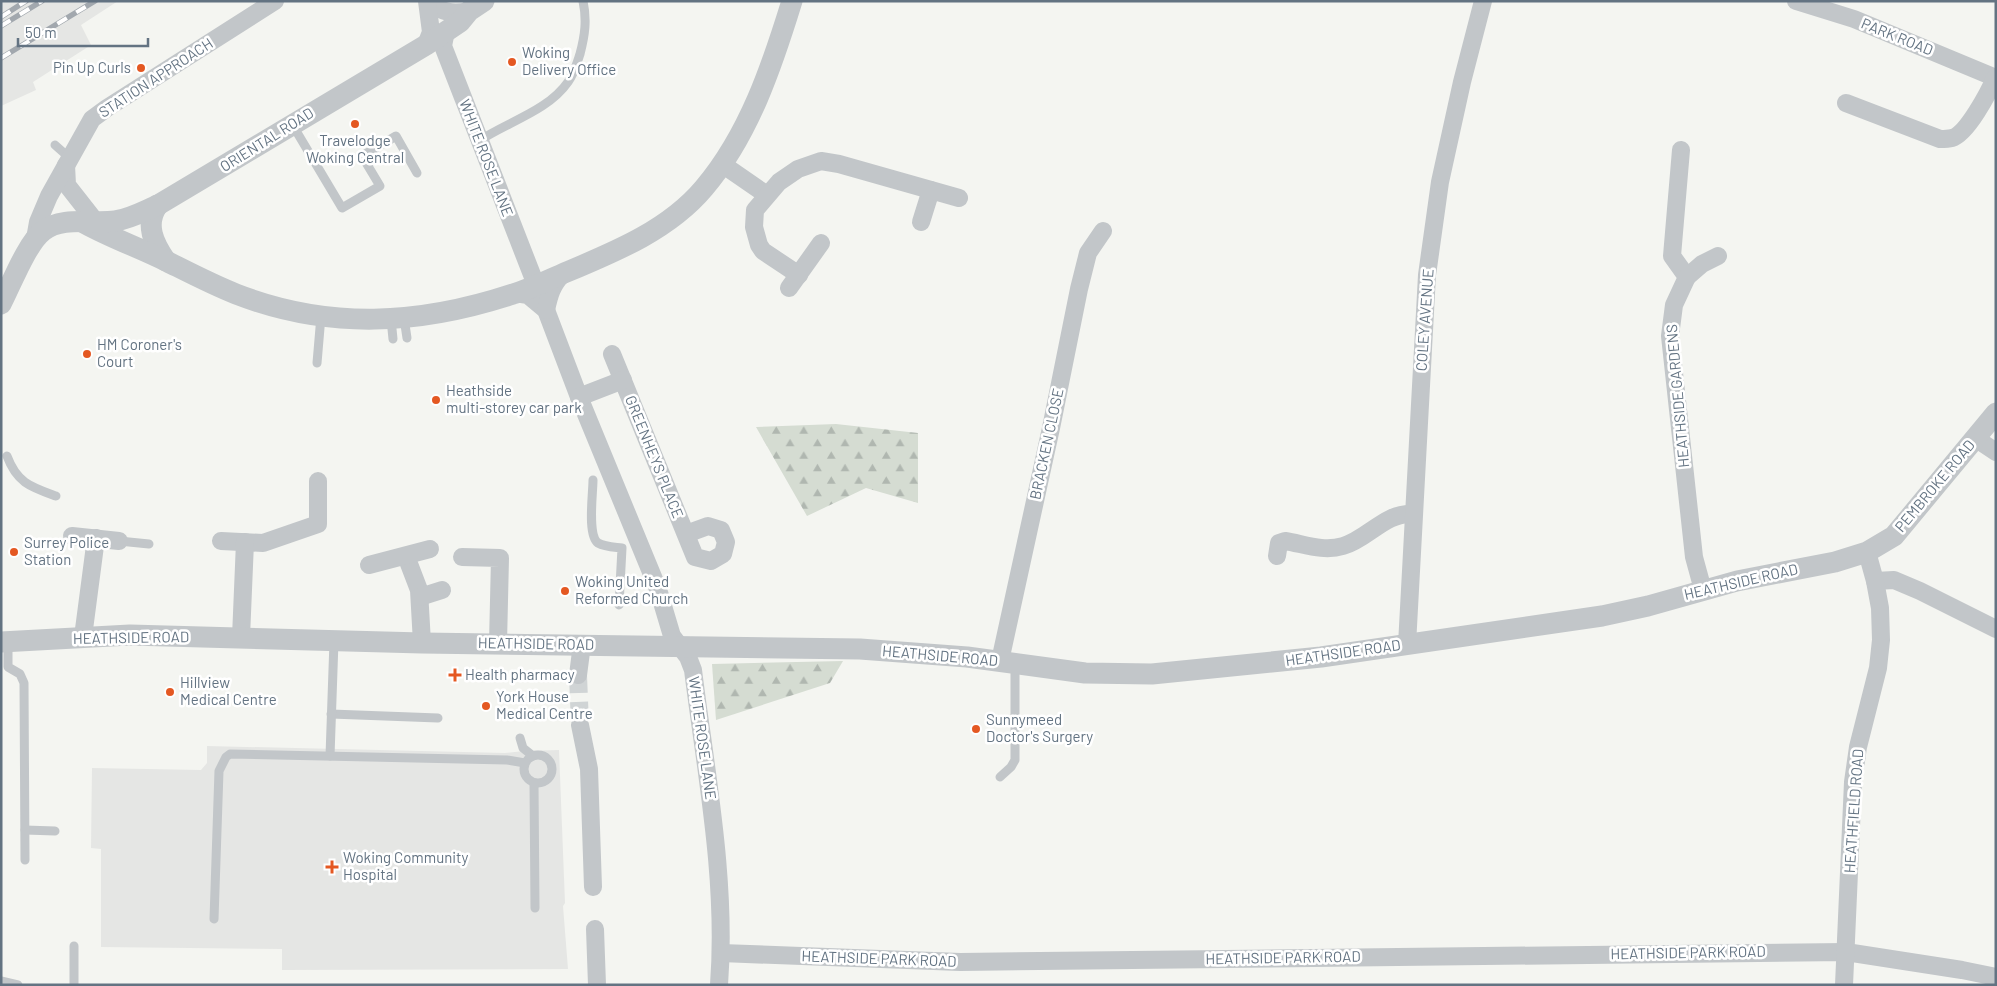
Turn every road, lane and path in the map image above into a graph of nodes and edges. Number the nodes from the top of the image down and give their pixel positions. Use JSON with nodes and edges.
{"nodes":[{"id":1,"x":428,"y":1,"type":"edge"},
{"id":2,"x":583,"y":1,"type":"edge"},
{"id":3,"x":792,"y":1,"type":"edge"},
{"id":4,"x":1483,"y":1,"type":"edge"},
{"id":5,"x":1796,"y":1,"type":"edge"},
{"id":6,"x":273,"y":2,"type":"edge"},
{"id":7,"x":477,"y":6,"type":"edge"},
{"id":8,"x":1827,"y":6,"type":"edge"},
{"id":9,"x":446,"y":31,"type":"junction"},
{"id":10,"x":426,"y":45,"type":"junction"},
{"id":11,"x":1996,"y":78,"type":"edge"},
{"id":12,"x":1846,"y":103,"type":"dead end"},
{"id":13,"x":292,"y":124,"type":"junction"},
{"id":14,"x":479,"y":141,"type":"junction"},
{"id":15,"x":54,"y":145,"type":"dead end"},
{"id":16,"x":1681,"y":150,"type":"dead end"},
{"id":17,"x":69,"y":160,"type":"junction"},
{"id":18,"x":722,"y":164,"type":"junction"},
{"id":19,"x":416,"y":172,"type":"dead end"},
{"id":20,"x":931,"y":190,"type":"junction"},
{"id":21,"x":767,"y":194,"type":"junction"},
{"id":22,"x":959,"y":198,"type":"dead end"},
{"id":23,"x":158,"y":205,"type":"junction"},
{"id":24,"x":90,"y":222,"type":"junction"},
{"id":25,"x":921,"y":222,"type":"dead end"},
{"id":26,"x":1103,"y":231,"type":"dead end"},
{"id":27,"x":35,"y":239,"type":"junction"},
{"id":28,"x":821,"y":243,"type":"dead end"},
{"id":29,"x":1718,"y":256,"type":"dead end"},
{"id":30,"x":24,"y":258,"type":"junction"},
{"id":31,"x":166,"y":261,"type":"junction"},
{"id":32,"x":563,"y":274,"type":"junction"},
{"id":33,"x":1,"y":277,"type":"edge"},
{"id":34,"x":1687,"y":277,"type":"junction"},
{"id":35,"x":536,"y":285,"type":"junction"},
{"id":36,"x":515,"y":293,"type":"junction"},
{"id":37,"x":1,"y":304,"type":"edge"},
{"id":38,"x":546,"y":310,"type":"junction"},
{"id":39,"x":321,"y":316,"type":"junction"},
{"id":40,"x":612,"y":354,"type":"dead end"},
{"id":41,"x":317,"y":363,"type":"dead end"},
{"id":42,"x":623,"y":380,"type":"junction"},
{"id":43,"x":579,"y":397,"type":"junction"},
{"id":44,"x":1996,"y":413,"type":"edge"},
{"id":45,"x":1975,"y":438,"type":"junction"},
{"id":46,"x":1996,"y":452,"type":"edge"},
{"id":47,"x":7,"y":456,"type":"dead end"},
{"id":48,"x":593,"y":480,"type":"dead end"},
{"id":49,"x":318,"y":481,"type":"dead end"},
{"id":50,"x":56,"y":496,"type":"dead end"},
{"id":51,"x":1413,"y":514,"type":"junction"},
{"id":52,"x":686,"y":534,"type":"dead end"},
{"id":53,"x":72,"y":536,"type":"dead end"},
{"id":54,"x":96,"y":538,"type":"junction"},
{"id":55,"x":119,"y":541,"type":"joint"},
{"id":56,"x":221,"y":541,"type":"dead end"},
{"id":57,"x":245,"y":542,"type":"junction"},
{"id":58,"x":639,"y":543,"type":"junction"},
{"id":59,"x":149,"y":544,"type":"dead end"},
{"id":60,"x":622,"y":548,"type":"junction"},
{"id":61,"x":430,"y":549,"type":"dead end"},
{"id":62,"x":1867,"y":552,"type":"junction"},
{"id":63,"x":406,"y":556,"type":"junction"},
{"id":64,"x":1277,"y":556,"type":"dead end"},
{"id":65,"x":462,"y":557,"type":"dead end"},
{"id":66,"x":369,"y":565,"type":"dead end"},
{"id":67,"x":1875,"y":580,"type":"junction"},
{"id":68,"x":442,"y":590,"type":"dead end"},
{"id":69,"x":1703,"y":590,"type":"junction"},
{"id":70,"x":420,"y":597,"type":"junction"},
{"id":71,"x":619,"y":605,"type":"dead end"},
{"id":72,"x":1996,"y":629,"type":"edge"},
{"id":73,"x":83,"y":638,"type":"junction"},
{"id":74,"x":241,"y":638,"type":"junction"},
{"id":75,"x":334,"y":641,"type":"junction"},
{"id":76,"x":4,"y":642,"type":"edge"},
{"id":77,"x":422,"y":643,"type":"junction"},
{"id":78,"x":498,"y":643,"type":"junction"},
{"id":79,"x":582,"y":644,"type":"junction"},
{"id":80,"x":1407,"y":645,"type":"junction"},
{"id":81,"x":679,"y":647,"type":"junction"},
{"id":82,"x":1008,"y":662,"type":"junction"},
{"id":83,"x":578,"y":675,"type":"tunnel mouth"},
{"id":84,"x":331,"y":714,"type":"junction"},
{"id":85,"x":438,"y":718,"type":"dead end"},
{"id":86,"x":580,"y":725,"type":"tunnel mouth"},
{"id":87,"x":520,"y":738,"type":"dead end"},
{"id":88,"x":330,"y":756,"type":"junction"},
{"id":89,"x":533,"y":756,"type":"junction"},
{"id":90,"x":525,"y":763,"type":"junction"},
{"id":91,"x":1000,"y":777,"type":"dead end"},
{"id":92,"x":534,"y":783,"type":"junction"},
{"id":93,"x":25,"y":830,"type":"junction"},
{"id":94,"x":55,"y":831,"type":"dead end"},
{"id":95,"x":25,"y":860,"type":"dead end"},
{"id":96,"x":593,"y":887,"type":"dead end"},
{"id":97,"x":535,"y":908,"type":"dead end"},
{"id":98,"x":214,"y":918,"type":"dead end"},
{"id":99,"x":595,"y":929,"type":"dead end"},
{"id":100,"x":74,"y":946,"type":"dead end"},
{"id":101,"x":1846,"y":952,"type":"junction"},
{"id":102,"x":722,"y":953,"type":"junction"},
{"id":103,"x":1996,"y":977,"type":"edge"},
{"id":104,"x":1,"y":981,"type":"edge"},
{"id":105,"x":18,"y":985,"type":"edge"},
{"id":106,"x":74,"y":985,"type":"edge"},
{"id":107,"x":597,"y":985,"type":"edge"},
{"id":108,"x":719,"y":985,"type":"edge"},
{"id":109,"x":1844,"y":985,"type":"edge"}],
"edges":[{"from":1,"to":7,"type":"street"},
{"from":1,"to":10,"type":"street"},
{"from":2,"to":14,"type":"lane"},
{"from":3,"to":18,"type":"street"},
{"from":4,"to":51,"type":"street","name":"COLEY AVENUE"},
{"from":5,"to":8,"type":"street","name":"PARK ROAD"},
{"from":6,"to":17,"type":"street","name":"STATION APPROACH"},
{"from":7,"to":9,"type":"street","name":"ORIENTAL ROAD"},
{"from":8,"to":11,"type":"street","name":"PARK ROAD"},
{"from":9,"to":10,"type":"street","name":"ORIENTAL ROAD"},
{"from":9,"to":14,"type":"street","name":"WHITE ROSE LANE"},
{"from":10,"to":13,"type":"street","name":"ORIENTAL ROAD"},
{"from":11,"to":12,"type":"street"},
{"from":13,"to":19,"type":"lane"},
{"from":13,"to":23,"type":"street","name":"ORIENTAL ROAD"},
{"from":14,"to":35,"type":"street","name":"WHITE ROSE LANE"},
{"from":15,"to":17,"type":"lane"},
{"from":16,"to":34,"type":"street"},
{"from":17,"to":24,"type":"street"},
{"from":17,"to":27,"type":"street","name":"STATION APPROACH"},
{"from":18,"to":21,"type":"street"},
{"from":18,"to":32,"type":"street"},
{"from":20,"to":21,"type":"street"},
{"from":20,"to":22,"type":"street"},
{"from":20,"to":25,"type":"street"},
{"from":21,"to":28,"type":"street"},
{"from":23,"to":24,"type":"street","name":"ORIENTAL ROAD"},
{"from":23,"to":31,"type":"street"},
{"from":24,"to":27,"type":"street","name":"ORIENTAL ROAD"},
{"from":24,"to":31,"type":"street"},
{"from":26,"to":82,"type":"street","name":"BRACKEN CLOSE"},
{"from":27,"to":30,"type":"street","name":"STATION APPROACH"},
{"from":29,"to":34,"type":"street"},
{"from":30,"to":33,"type":"street","name":"STATION APPROACH"},
{"from":30,"to":37,"type":"street","name":"STATION APPROACH"},
{"from":31,"to":39,"type":"street"},
{"from":32,"to":35,"type":"street"},
{"from":32,"to":38,"type":"street"},
{"from":34,"to":69,"type":"street","name":"HEATHSIDE GARDENS"},
{"from":35,"to":36,"type":"street"},
{"from":36,"to":38,"type":"street"},
{"from":36,"to":39,"type":"street"},
{"from":38,"to":43,"type":"street","name":"WHITE ROSE LANE"},
{"from":39,"to":41,"type":"lane"},
{"from":40,"to":42,"type":"street","name":"GREENHEYS PLACE"},
{"from":42,"to":43,"type":"street","name":"GREENHEYS PLACE"},
{"from":42,"to":52,"type":"street","name":"GREENHEYS PLACE"},
{"from":43,"to":58,"type":"street","name":"WHITE ROSE LANE"},
{"from":44,"to":45,"type":"street","name":"PEMBROKE ROAD"},
{"from":45,"to":46,"type":"street"},
{"from":45,"to":62,"type":"street","name":"PEMBROKE ROAD"},
{"from":47,"to":50,"type":"lane"},
{"from":48,"to":60,"type":"lane"},
{"from":49,"to":57,"type":"street"},
{"from":51,"to":64,"type":"street"},
{"from":51,"to":80,"type":"street","name":"COLEY AVENUE"},
{"from":53,"to":54,"type":"street"},
{"from":54,"to":55,"type":"street"},
{"from":54,"to":73,"type":"street"},
{"from":55,"to":59,"type":"lane"},
{"from":56,"to":57,"type":"street"},
{"from":57,"to":74,"type":"street"},
{"from":58,"to":60,"type":"lane"},
{"from":58,"to":81,"type":"street","name":"WHITE ROSE LANE"},
{"from":60,"to":71,"type":"lane"},
{"from":61,"to":63,"type":"street"},
{"from":62,"to":67,"type":"street","name":"HEATHFIELD ROAD"},
{"from":62,"to":69,"type":"street","name":"HEATHSIDE ROAD"},
{"from":63,"to":66,"type":"street"},
{"from":63,"to":70,"type":"street"},
{"from":65,"to":78,"type":"street"},
{"from":67,"to":72,"type":"street"},
{"from":67,"to":101,"type":"street","name":"HEATHFIELD ROAD"},
{"from":68,"to":70,"type":"street"},
{"from":69,"to":80,"type":"street","name":"HEATHSIDE ROAD"},
{"from":70,"to":77,"type":"street"},
{"from":73,"to":74,"type":"street","name":"HEATHSIDE ROAD"},
{"from":73,"to":76,"type":"street","name":"HEATHSIDE ROAD"},
{"from":74,"to":75,"type":"street","name":"HEATHSIDE ROAD"},
{"from":75,"to":77,"type":"street","name":"HEATHSIDE ROAD"},
{"from":75,"to":84,"type":"lane"},
{"from":76,"to":93,"type":"lane"},
{"from":77,"to":78,"type":"street","name":"HEATHSIDE ROAD"},
{"from":78,"to":79,"type":"street","name":"HEATHSIDE ROAD"},
{"from":79,"to":81,"type":"street","name":"HEATHSIDE ROAD"},
{"from":79,"to":83,"type":"street"},
{"from":80,"to":82,"type":"street","name":"HEATHSIDE ROAD"},
{"from":81,"to":82,"type":"street","name":"HEATHSIDE ROAD"},
{"from":81,"to":102,"type":"street","name":"WHITE ROSE LANE"},
{"from":82,"to":91,"type":"lane"},
{"from":84,"to":85,"type":"lane"},
{"from":84,"to":88,"type":"lane"},
{"from":86,"to":96,"type":"street"},
{"from":87,"to":89,"type":"lane"},
{"from":88,"to":90,"type":"lane"},
{"from":88,"to":98,"type":"lane"},
{"from":89,"to":90,"type":"lane"},
{"from":89,"to":92,"type":"lane"},
{"from":90,"to":92,"type":"lane"},
{"from":92,"to":97,"type":"lane"},
{"from":93,"to":94,"type":"lane"},
{"from":93,"to":95,"type":"lane"},
{"from":99,"to":107,"type":"street"},
{"from":100,"to":106,"type":"lane"},
{"from":101,"to":102,"type":"street","name":"HEATHSIDE PARK ROAD"},
{"from":101,"to":103,"type":"street","name":"HEATHSIDE PARK ROAD"},
{"from":101,"to":109,"type":"street","name":"HEATHFIELD ROAD"},
{"from":102,"to":108,"type":"street","name":"WHITE ROSE LANE"},
{"from":104,"to":105,"type":"lane"}]}
